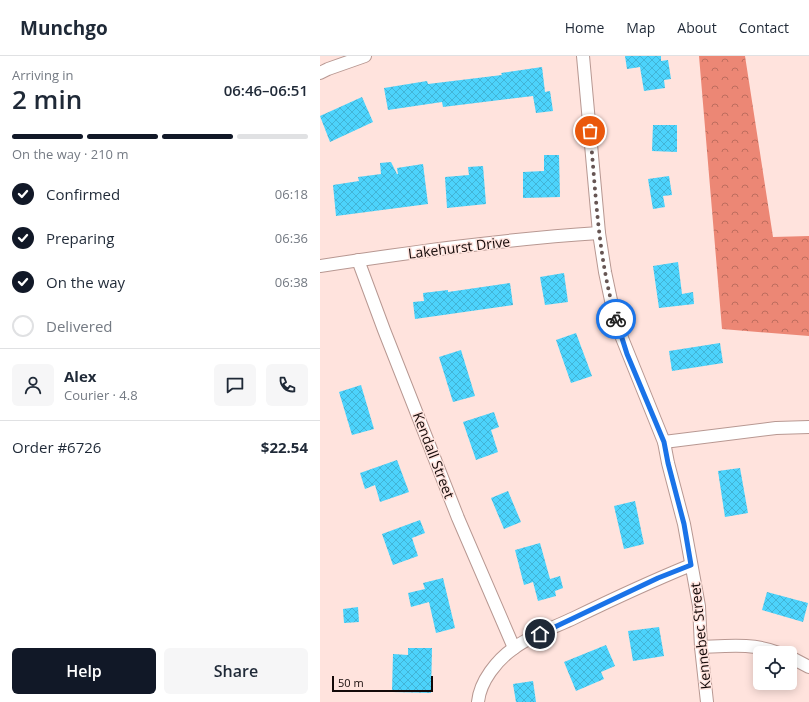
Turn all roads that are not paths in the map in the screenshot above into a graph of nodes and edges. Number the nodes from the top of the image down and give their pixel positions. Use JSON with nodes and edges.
{"nodes":[{"id":1,"x":365,"y":56,"type":"edge"},
{"id":2,"x":583,"y":56,"type":"edge"},
{"id":3,"x":320,"y":73,"type":"edge"},
{"id":4,"x":599,"y":233,"type":"junction"},
{"id":5,"x":358,"y":260,"type":"junction"},
{"id":6,"x":320,"y":266,"type":"edge"},
{"id":7,"x":809,"y":427,"type":"edge"},
{"id":8,"x":664,"y":442,"type":"junction"},
{"id":9,"x":691,"y":565,"type":"junction"},
{"id":10,"x":754,"y":646,"type":"edge"},
{"id":11,"x":701,"y":647,"type":"junction"},
{"id":12,"x":514,"y":648,"type":"junction"},
{"id":13,"x":797,"y":661,"type":"edge"},
{"id":14,"x":809,"y":667,"type":"edge"},
{"id":15,"x":478,"y":702,"type":"edge"},
{"id":16,"x":707,"y":702,"type":"edge"}],
"edges":[{"from":1,"to":3,"type":"street"},
{"from":2,"to":4,"type":"street","name":"Kennebec Street"},
{"from":4,"to":5,"type":"street","name":"Lakehurst Drive"},
{"from":4,"to":8,"type":"street","name":"Kennebec Street"},
{"from":5,"to":6,"type":"street","name":"Lakehurst Drive"},
{"from":5,"to":12,"type":"street","name":"Kendall Street"},
{"from":7,"to":8,"type":"street"},
{"from":8,"to":9,"type":"street","name":"Kennebec Street"},
{"from":9,"to":11,"type":"street","name":"Kennebec Street"},
{"from":9,"to":12,"type":"street"},
{"from":10,"to":11,"type":"street"},
{"from":11,"to":16,"type":"street","name":"Kennebec Street"},
{"from":12,"to":15,"type":"street"},
{"from":13,"to":14,"type":"street"}]}
